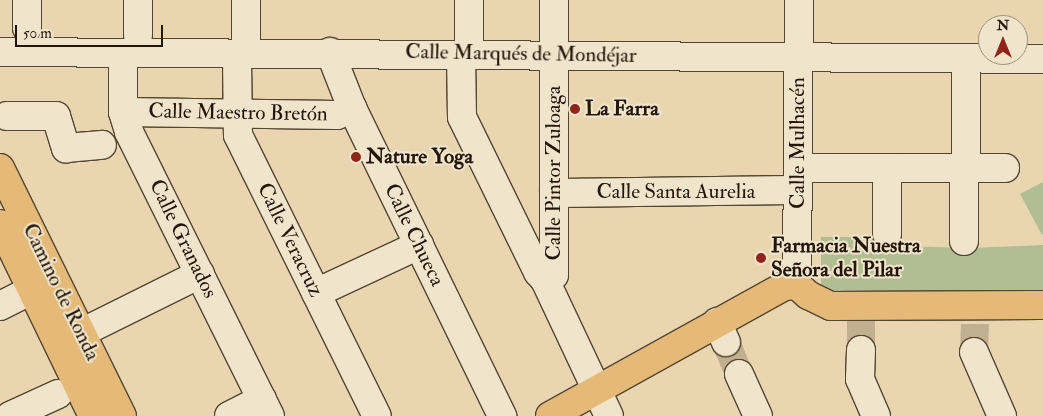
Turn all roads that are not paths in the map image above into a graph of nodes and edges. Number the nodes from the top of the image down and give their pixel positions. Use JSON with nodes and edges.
{"nodes":[{"id":1,"x":27,"y":0,"type":"edge"},
{"id":2,"x":138,"y":0,"type":"edge"},
{"id":3,"x":246,"y":0,"type":"edge"},
{"id":4,"x":469,"y":0,"type":"edge"},
{"id":5,"x":554,"y":0,"type":"edge"},
{"id":6,"x":799,"y":0,"type":"edge"},
{"id":7,"x":27,"y":28,"type":"dead end"},
{"id":8,"x":130,"y":45,"type":"junction"},
{"id":9,"x":465,"y":47,"type":"junction"},
{"id":10,"x":0,"y":52,"type":"edge"},
{"id":11,"x":330,"y":52,"type":"junction"},
{"id":12,"x":242,"y":54,"type":"junction"},
{"id":13,"x":554,"y":54,"type":"junction"},
{"id":14,"x":799,"y":57,"type":"junction"},
{"id":15,"x":1043,"y":59,"type":"edge"},
{"id":16,"x":966,"y":68,"type":"dead end"},
{"id":17,"x":352,"y":108,"type":"junction"},
{"id":18,"x":123,"y":112,"type":"junction"},
{"id":19,"x":238,"y":114,"type":"junction"},
{"id":20,"x":7,"y":116,"type":"dead end"},
{"id":21,"x":102,"y":145,"type":"dead end"},
{"id":22,"x":0,"y":168,"type":"edge"},
{"id":23,"x":887,"y":168,"type":"junction"},
{"id":24,"x":965,"y":168,"type":"junction"},
{"id":25,"x":1005,"y":168,"type":"dead end"},
{"id":26,"x":798,"y":179,"type":"junction"},
{"id":27,"x":554,"y":193,"type":"junction"},
{"id":28,"x":0,"y":224,"type":"edge"},
{"id":29,"x":887,"y":234,"type":"dead end"},
{"id":30,"x":964,"y":241,"type":"dead end"},
{"id":31,"x":419,"y":245,"type":"junction"},
{"id":32,"x":38,"y":246,"type":"junction"},
{"id":33,"x":200,"y":274,"type":"junction"},
{"id":34,"x":545,"y":280,"type":"junction"},
{"id":35,"x":797,"y":285,"type":"junction"},
{"id":36,"x":32,"y":290,"type":"junction"},
{"id":37,"x":316,"y":293,"type":"junction"},
{"id":38,"x":1043,"y":305,"type":"edge"},
{"id":39,"x":0,"y":306,"type":"edge"},
{"id":40,"x":81,"y":333,"type":"junction"},
{"id":41,"x":861,"y":350,"type":"tunnel mouth"},
{"id":42,"x":974,"y":352,"type":"tunnel mouth"},
{"id":43,"x":739,"y":374,"type":"tunnel mouth"},
{"id":44,"x":598,"y":390,"type":"junction"},
{"id":45,"x":58,"y":394,"type":"dead end"},
{"id":46,"x":266,"y":408,"type":"edge"},
{"id":47,"x":10,"y":416,"type":"edge"},
{"id":48,"x":93,"y":416,"type":"edge"},
{"id":49,"x":122,"y":416,"type":"edge"},
{"id":50,"x":230,"y":416,"type":"edge"},
{"id":51,"x":377,"y":416,"type":"edge"},
{"id":52,"x":502,"y":416,"type":"edge"},
{"id":53,"x":550,"y":416,"type":"edge"},
{"id":54,"x":609,"y":416,"type":"edge"},
{"id":55,"x":758,"y":416,"type":"edge"},
{"id":56,"x":876,"y":416,"type":"edge"},
{"id":57,"x":1002,"y":416,"type":"edge"}],
"edges":[{"from":1,"to":7,"type":"street"},
{"from":2,"to":8,"type":"street","name":"Calle Granados"},
{"from":3,"to":12,"type":"street","name":"Calle Veracruz"},
{"from":4,"to":9,"type":"street"},
{"from":5,"to":13,"type":"street","name":"Calle Pintor Zuloaga"},
{"from":6,"to":14,"type":"street","name":"Calle Mulhacén"},
{"from":8,"to":10,"type":"street","name":"Calle Marqués de Mondéjar"},
{"from":8,"to":12,"type":"street","name":"Calle Marqués de Mondéjar"},
{"from":8,"to":18,"type":"street","name":"Calle Granados"},
{"from":9,"to":11,"type":"street","name":"Calle Marqués de Mondéjar"},
{"from":9,"to":13,"type":"street","name":"Calle Marqués de Mondéjar"},
{"from":9,"to":34,"type":"street"},
{"from":11,"to":12,"type":"street","name":"Calle Marqués de Mondéjar"},
{"from":11,"to":17,"type":"street","name":"Calle Chueca"},
{"from":12,"to":19,"type":"street","name":"Calle Veracruz"},
{"from":13,"to":14,"type":"street","name":"Calle Marqués de Mondéjar"},
{"from":13,"to":27,"type":"street","name":"Calle Pintor Zuloaga"},
{"from":14,"to":15,"type":"street","name":"Calle Marqués de Mondéjar"},
{"from":14,"to":26,"type":"street","name":"Calle Mulhacén"},
{"from":16,"to":24,"type":"street"},
{"from":17,"to":19,"type":"street","name":"Calle Maestro Bretón"},
{"from":17,"to":31,"type":"street","name":"Calle Chueca"},
{"from":18,"to":19,"type":"street","name":"Calle Maestro Bretón"},
{"from":18,"to":33,"type":"street","name":"Calle Granados"},
{"from":19,"to":37,"type":"street","name":"Calle Veracruz"},
{"from":20,"to":21,"type":"street"},
{"from":22,"to":32,"type":"main road","name":"Camino de Ronda"},
{"from":23,"to":24,"type":"street","name":"Calle Santa Aurelia"},
{"from":23,"to":26,"type":"street","name":"Calle Santa Aurelia"},
{"from":23,"to":29,"type":"street"},
{"from":24,"to":25,"type":"street","name":"Calle Santa Aurelia"},
{"from":24,"to":30,"type":"street"},
{"from":26,"to":27,"type":"street","name":"Calle Santa Aurelia"},
{"from":26,"to":35,"type":"street","name":"Calle Mulhacén"},
{"from":27,"to":34,"type":"street","name":"Calle Pintor Zuloaga"},
{"from":28,"to":36,"type":"main road","name":"Camino de Ronda"},
{"from":31,"to":37,"type":"street"},
{"from":31,"to":52,"type":"street","name":"Calle Chueca"},
{"from":32,"to":36,"type":"main road"},
{"from":32,"to":40,"type":"main road","name":"Camino de Ronda"},
{"from":33,"to":40,"type":"street"},
{"from":33,"to":46,"type":"street","name":"Calle Granados"},
{"from":34,"to":44,"type":"street","name":"Calle Pintor Zuloaga"},
{"from":35,"to":38,"type":"main road"},
{"from":35,"to":44,"type":"main road"},
{"from":36,"to":39,"type":"street"},
{"from":36,"to":48,"type":"main road","name":"Camino de Ronda"},
{"from":37,"to":51,"type":"street","name":"Calle Veracruz"},
{"from":40,"to":49,"type":"main road","name":"Camino de Ronda"},
{"from":41,"to":56,"type":"street"},
{"from":42,"to":57,"type":"street"},
{"from":43,"to":55,"type":"street"},
{"from":44,"to":53,"type":"main road"},
{"from":44,"to":54,"type":"street","name":"Calle Pintor Zuloaga"},
{"from":45,"to":47,"type":"street"},
{"from":46,"to":50,"type":"street"}]}
